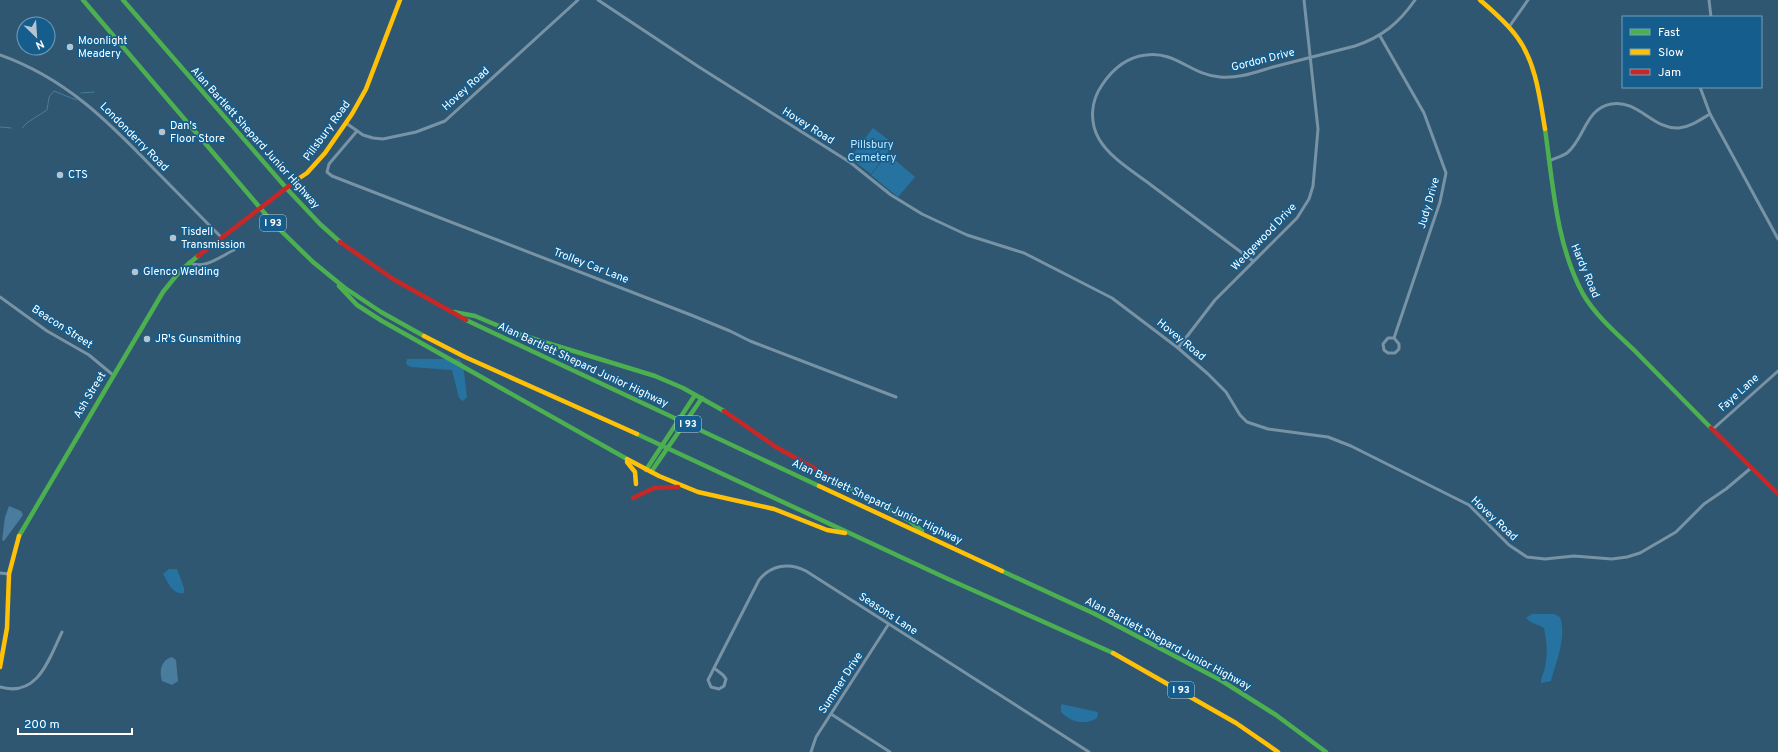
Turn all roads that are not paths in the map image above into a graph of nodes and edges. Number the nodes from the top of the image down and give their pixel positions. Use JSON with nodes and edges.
{"nodes":[{"id":1,"x":83,"y":0,"type":"edge"},
{"id":2,"x":123,"y":0,"type":"edge"},
{"id":3,"x":400,"y":0,"type":"edge"},
{"id":4,"x":578,"y":0,"type":"edge"},
{"id":5,"x":598,"y":0,"type":"edge"},
{"id":6,"x":1304,"y":0,"type":"edge"},
{"id":7,"x":1415,"y":0,"type":"edge"},
{"id":8,"x":1480,"y":0,"type":"edge"},
{"id":9,"x":1528,"y":0,"type":"edge"},
{"id":10,"x":1710,"y":0,"type":"edge"},
{"id":11,"x":1711,"y":16,"type":"edge"},
{"id":12,"x":1509,"y":27,"type":"junction"},
{"id":13,"x":1380,"y":36,"type":"junction"},
{"id":14,"x":0,"y":55,"type":"edge"},
{"id":15,"x":1310,"y":57,"type":"junction"},
{"id":16,"x":1700,"y":88,"type":"edge"},
{"id":17,"x":1710,"y":114,"type":"junction"},
{"id":18,"x":346,"y":123,"type":"junction"},
{"id":19,"x":357,"y":131,"type":"junction"},
{"id":20,"x":1551,"y":160,"type":"junction"},
{"id":21,"x":221,"y":237,"type":"junction"},
{"id":22,"x":1778,"y":239,"type":"edge"},
{"id":23,"x":234,"y":250,"type":"dead end"},
{"id":24,"x":1253,"y":261,"type":"junction"},
{"id":25,"x":190,"y":262,"type":"junction"},
{"id":26,"x":330,"y":276,"type":"junction"},
{"id":27,"x":0,"y":297,"type":"edge"},
{"id":28,"x":444,"y":310,"type":"junction"},
{"id":29,"x":1394,"y":338,"type":"junction"},
{"id":30,"x":1178,"y":348,"type":"junction"},
{"id":31,"x":1778,"y":371,"type":"edge"},
{"id":32,"x":113,"y":375,"type":"junction"},
{"id":33,"x":695,"y":394,"type":"junction"},
{"id":34,"x":896,"y":397,"type":"dead end"},
{"id":35,"x":702,"y":398,"type":"junction"},
{"id":36,"x":1713,"y":429,"type":"junction"},
{"id":37,"x":623,"y":458,"type":"junction"},
{"id":38,"x":1751,"y":468,"type":"junction"},
{"id":39,"x":646,"y":470,"type":"junction"},
{"id":40,"x":651,"y":472,"type":"junction"},
{"id":41,"x":636,"y":484,"type":"dead end"},
{"id":42,"x":688,"y":489,"type":"junction"},
{"id":43,"x":1778,"y":494,"type":"edge"},
{"id":44,"x":633,"y":498,"type":"dead end"},
{"id":45,"x":926,"y":534,"type":"junction"},
{"id":46,"x":854,"y":535,"type":"junction"},
{"id":47,"x":0,"y":573,"type":"edge"},
{"id":48,"x":9,"y":574,"type":"junction"},
{"id":49,"x":888,"y":625,"type":"junction"},
{"id":50,"x":62,"y":632,"type":"dead end"},
{"id":51,"x":0,"y":667,"type":"edge"},
{"id":52,"x":714,"y":668,"type":"junction"},
{"id":53,"x":0,"y":687,"type":"edge"},
{"id":54,"x":831,"y":714,"type":"junction"},
{"id":55,"x":811,"y":752,"type":"edge"},
{"id":56,"x":890,"y":752,"type":"edge"},
{"id":57,"x":1089,"y":752,"type":"edge"},
{"id":58,"x":1278,"y":752,"type":"edge"},
{"id":59,"x":1326,"y":752,"type":"edge"}],
"edges":[{"from":1,"to":26,"type":"main road","number":"I 93"},
{"from":2,"to":28,"type":"main road","name":"Alan Bartlett Shepard Junior Highway","number":"I 93"},
{"from":3,"to":18,"type":"main road","name":"Pillsbury Road"},
{"from":4,"to":19,"type":"street","name":"Hovey Road"},
{"from":5,"to":30,"type":"street","name":"Hovey Road"},
{"from":6,"to":15,"type":"street","name":"Wedgewood Drive"},
{"from":7,"to":13,"type":"street","name":"Gordon Drive"},
{"from":8,"to":12,"type":"main road","name":"Hardy Road"},
{"from":9,"to":12,"type":"street"},
{"from":10,"to":11,"type":"street"},
{"from":12,"to":20,"type":"main road","name":"Hardy Road"},
{"from":13,"to":15,"type":"street","name":"Gordon Drive"},
{"from":13,"to":29,"type":"street","name":"Judy Drive"},
{"from":14,"to":21,"type":"street","name":"Londonderry Road"},
{"from":15,"to":24,"type":"street","name":"Wedgewood Drive"},
{"from":15,"to":24,"type":"street","name":"Gordon Drive"},
{"from":16,"to":17,"type":"street"},
{"from":17,"to":20,"type":"street"},
{"from":17,"to":22,"type":"street"},
{"from":18,"to":19,"type":"street","name":"Hovey Road"},
{"from":18,"to":21,"type":"main road","name":"Pillsbury Road"},
{"from":19,"to":34,"type":"street","name":"Trolley Car Lane"},
{"from":20,"to":36,"type":"main road","name":"Hardy Road"},
{"from":21,"to":25,"type":"main road","name":"Ash Street"},
{"from":23,"to":25,"type":"street"},
{"from":24,"to":30,"type":"street","name":"Wedgewood Drive"},
{"from":25,"to":32,"type":"main road","name":"Ash Street"},
{"from":26,"to":37,"type":"main road"},
{"from":26,"to":46,"type":"main road","number":"I 93"},
{"from":27,"to":32,"type":"street","name":"Beacon Street"},
{"from":28,"to":33,"type":"main road"},
{"from":28,"to":45,"type":"main road","name":"Alan Bartlett Shepard Junior Highway","number":"I 93"},
{"from":29,"to":29,"type":"street","name":"Judy Drive"},
{"from":30,"to":38,"type":"street","name":"Hovey Road"},
{"from":31,"to":36,"type":"street","name":"Faye Lane"},
{"from":32,"to":48,"type":"main road","name":"Ash Street"},
{"from":33,"to":35,"type":"main road"},
{"from":33,"to":39,"type":"main road"},
{"from":35,"to":40,"type":"main road"},
{"from":35,"to":45,"type":"main road"},
{"from":36,"to":38,"type":"main road","name":"Hardy Road"},
{"from":37,"to":39,"type":"main road"},
{"from":37,"to":41,"type":"main road"},
{"from":38,"to":43,"type":"main road","name":"Hardy Road"},
{"from":39,"to":40,"type":"main road"},
{"from":40,"to":42,"type":"main road"},
{"from":42,"to":44,"type":"main road"},
{"from":42,"to":46,"type":"main road"},
{"from":45,"to":59,"type":"main road","name":"Alan Bartlett Shepard Junior Highway","number":"I 93"},
{"from":46,"to":58,"type":"main road","number":"I 93"},
{"from":47,"to":48,"type":"street"},
{"from":48,"to":51,"type":"main road","name":"Ash Street"},
{"from":49,"to":52,"type":"street","name":"Seasons Lane"},
{"from":49,"to":54,"type":"street","name":"Summer Drive"},
{"from":49,"to":57,"type":"street","name":"Seasons Lane"},
{"from":50,"to":53,"type":"street"},
{"from":52,"to":52,"type":"street","name":"Seasons Lane"},
{"from":54,"to":55,"type":"street","name":"Summer Drive"},
{"from":54,"to":56,"type":"street"}]}
